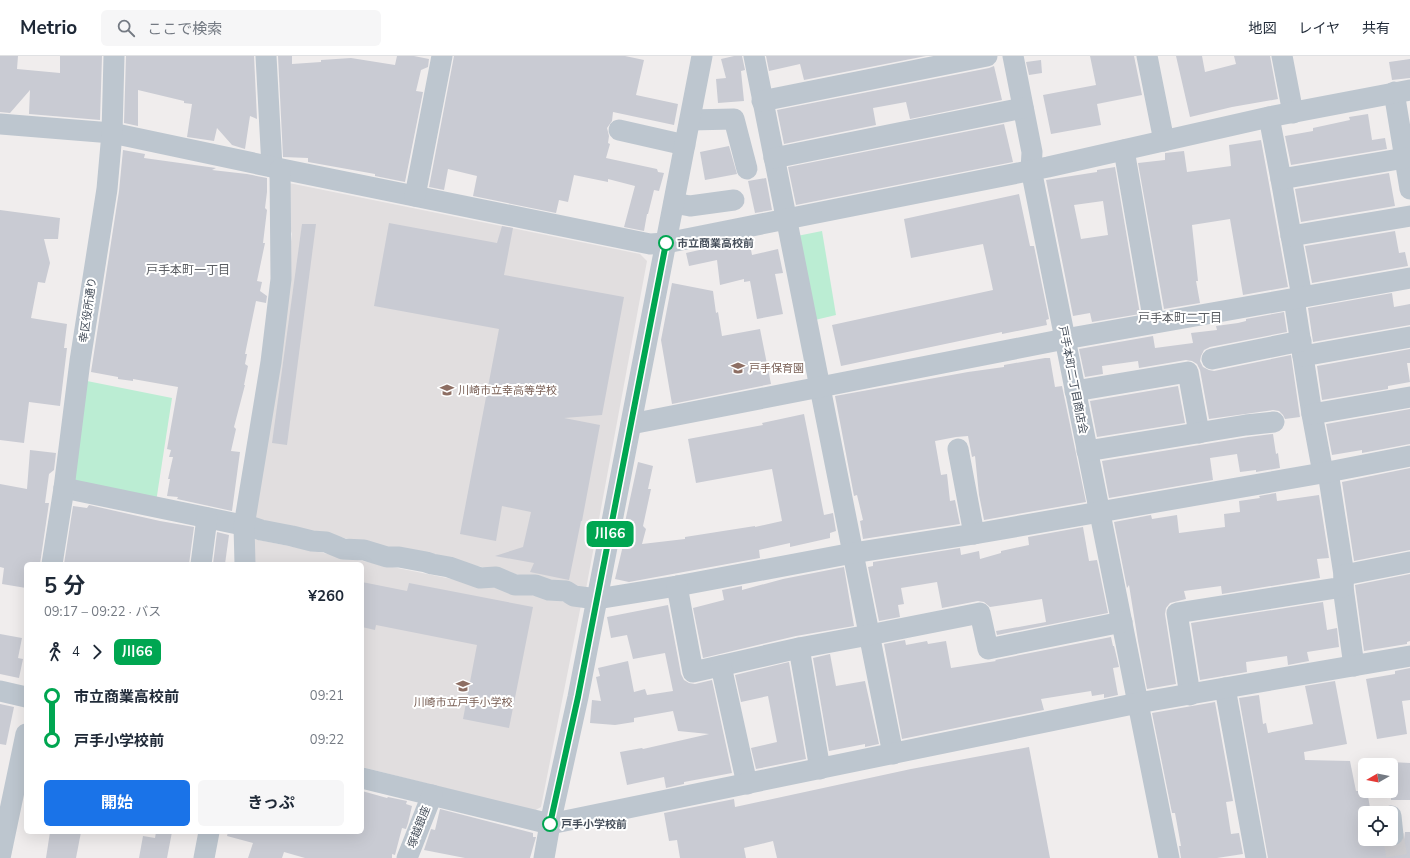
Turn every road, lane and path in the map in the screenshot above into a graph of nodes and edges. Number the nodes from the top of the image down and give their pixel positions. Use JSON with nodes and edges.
{"nodes":[{"id":1,"x":114,"y":56,"type":"edge"},
{"id":2,"x":266,"y":56,"type":"edge"},
{"id":3,"x":442,"y":56,"type":"edge"},
{"id":4,"x":702,"y":56,"type":"edge"},
{"id":5,"x":754,"y":56,"type":"edge"},
{"id":6,"x":987,"y":56,"type":"edge"},
{"id":7,"x":1013,"y":56,"type":"edge"},
{"id":8,"x":1147,"y":56,"type":"edge"},
{"id":9,"x":1282,"y":56,"type":"edge"},
{"id":10,"x":1402,"y":91,"type":"edge"},
{"id":11,"x":762,"y":101,"type":"junction"},
{"id":12,"x":1023,"y":108,"type":"junction"},
{"id":13,"x":1293,"y":113,"type":"junction"},
{"id":14,"x":1269,"y":118,"type":"junction"},
{"id":15,"x":690,"y":120,"type":"junction"},
{"id":16,"x":0,"y":124,"type":"edge"},
{"id":17,"x":619,"y":130,"type":"dead end"},
{"id":18,"x":112,"y":133,"type":"junction"},
{"id":19,"x":1164,"y":141,"type":"junction"},
{"id":20,"x":685,"y":146,"type":"junction"},
{"id":21,"x":1124,"y":150,"type":"junction"},
{"id":22,"x":774,"y":158,"type":"junction"},
{"id":23,"x":1405,"y":158,"type":"junction"},
{"id":24,"x":276,"y":168,"type":"junction"},
{"id":25,"x":747,"y":169,"type":"dead end"},
{"id":26,"x":1031,"y":170,"type":"junction"},
{"id":27,"x":1281,"y":179,"type":"junction"},
{"id":28,"x":1410,"y":189,"type":"edge"},
{"id":29,"x":414,"y":196,"type":"junction"},
{"id":30,"x":734,"y":200,"type":"dead end"},
{"id":31,"x":674,"y":203,"type":"junction"},
{"id":32,"x":1410,"y":216,"type":"edge"},
{"id":33,"x":786,"y":219,"type":"junction"},
{"id":34,"x":1291,"y":236,"type":"junction"},
{"id":35,"x":666,"y":243,"type":"junction"},
{"id":36,"x":1410,"y":278,"type":"edge"},
{"id":37,"x":1298,"y":298,"type":"junction"},
{"id":38,"x":1154,"y":323,"type":"junction"},
{"id":39,"x":1410,"y":337,"type":"edge"},
{"id":40,"x":1065,"y":339,"type":"junction"},
{"id":41,"x":1302,"y":348,"type":"junction"},
{"id":42,"x":1212,"y":359,"type":"dead end"},
{"id":43,"x":820,"y":388,"type":"junction"},
{"id":44,"x":1075,"y":391,"type":"junction"},
{"id":45,"x":1410,"y":397,"type":"edge"},
{"id":46,"x":1312,"y":414,"type":"junction"},
{"id":47,"x":1274,"y":422,"type":"dead end"},
{"id":48,"x":631,"y":424,"type":"junction"},
{"id":49,"x":1199,"y":433,"type":"junction"},
{"id":50,"x":958,"y":449,"type":"dead end"},
{"id":51,"x":1088,"y":451,"type":"junction"},
{"id":52,"x":1410,"y":456,"type":"edge"},
{"id":53,"x":1326,"y":472,"type":"junction"},
{"id":54,"x":64,"y":488,"type":"junction"},
{"id":55,"x":1100,"y":511,"type":"junction"},
{"id":56,"x":207,"y":518,"type":"junction"},
{"id":57,"x":244,"y":526,"type":"junction"},
{"id":58,"x":974,"y":534,"type":"junction"},
{"id":59,"x":853,"y":553,"type":"junction"},
{"id":60,"x":52,"y":562,"type":"edge"},
{"id":61,"x":201,"y":562,"type":"edge"},
{"id":62,"x":245,"y":562,"type":"edge"},
{"id":63,"x":1410,"y":562,"type":"edge"},
{"id":64,"x":1344,"y":581,"type":"junction"},
{"id":65,"x":677,"y":586,"type":"junction"},
{"id":66,"x":597,"y":600,"type":"junction"},
{"id":67,"x":1122,"y":622,"type":"junction"},
{"id":68,"x":869,"y":636,"type":"junction"},
{"id":69,"x":799,"y":648,"type":"junction"},
{"id":70,"x":1410,"y":656,"type":"edge"},
{"id":71,"x":721,"y":666,"type":"junction"},
{"id":72,"x":1354,"y":666,"type":"junction"},
{"id":73,"x":1225,"y":688,"type":"junction"},
{"id":74,"x":0,"y":691,"type":"edge"},
{"id":75,"x":1190,"y":695,"type":"junction"},
{"id":76,"x":24,"y":697,"type":"edge"},
{"id":77,"x":1138,"y":703,"type":"junction"},
{"id":78,"x":24,"y":754,"type":"edge"},
{"id":79,"x":893,"y":754,"type":"junction"},
{"id":80,"x":820,"y":769,"type":"junction"},
{"id":81,"x":364,"y":778,"type":"edge"},
{"id":82,"x":747,"y":784,"type":"junction"},
{"id":83,"x":20,"y":794,"type":"edge"},
{"id":84,"x":432,"y":795,"type":"junction"},
{"id":85,"x":550,"y":824,"type":"junction"},
{"id":86,"x":209,"y":834,"type":"edge"},
{"id":87,"x":0,"y":858,"type":"edge"},
{"id":88,"x":204,"y":858,"type":"edge"},
{"id":89,"x":407,"y":858,"type":"edge"},
{"id":90,"x":544,"y":858,"type":"edge"},
{"id":91,"x":1169,"y":858,"type":"edge"},
{"id":92,"x":1256,"y":858,"type":"edge"}],
"edges":[{"from":1,"to":18,"type":"street","name":"幸区役所通り"},
{"from":2,"to":24,"type":"street"},
{"from":3,"to":29,"type":"street"},
{"from":4,"to":15,"type":"street"},
{"from":5,"to":11,"type":"street"},
{"from":6,"to":11,"type":"street"},
{"from":7,"to":12,"type":"street","name":"戸手本町二丁目商店会"},
{"from":8,"to":19,"type":"street"},
{"from":9,"to":13,"type":"street"},
{"from":10,"to":13,"type":"street"},
{"from":10,"to":23,"type":"street"},
{"from":11,"to":22,"type":"street"},
{"from":12,"to":22,"type":"street"},
{"from":12,"to":26,"type":"street","name":"戸手本町二丁目商店会"},
{"from":13,"to":14,"type":"street"},
{"from":14,"to":19,"type":"street"},
{"from":14,"to":27,"type":"street"},
{"from":15,"to":20,"type":"street"},
{"from":15,"to":25,"type":"street"},
{"from":16,"to":18,"type":"street"},
{"from":17,"to":20,"type":"street"},
{"from":18,"to":24,"type":"street"},
{"from":18,"to":54,"type":"street","name":"幸区役所通り"},
{"from":19,"to":21,"type":"street"},
{"from":20,"to":31,"type":"street"},
{"from":21,"to":26,"type":"street"},
{"from":21,"to":38,"type":"street"},
{"from":22,"to":33,"type":"street"},
{"from":23,"to":27,"type":"street"},
{"from":23,"to":28,"type":"street"},
{"from":24,"to":29,"type":"street"},
{"from":24,"to":57,"type":"street"},
{"from":26,"to":33,"type":"street"},
{"from":26,"to":40,"type":"street","name":"戸手本町二丁目商店会"},
{"from":27,"to":34,"type":"street"},
{"from":29,"to":35,"type":"street"},
{"from":30,"to":31,"type":"street"},
{"from":31,"to":35,"type":"street"},
{"from":32,"to":34,"type":"street"},
{"from":33,"to":35,"type":"street"},
{"from":33,"to":43,"type":"street"},
{"from":34,"to":37,"type":"street"},
{"from":35,"to":48,"type":"street"},
{"from":36,"to":37,"type":"street"},
{"from":37,"to":38,"type":"street"},
{"from":37,"to":41,"type":"street"},
{"from":38,"to":40,"type":"street"},
{"from":39,"to":41,"type":"street"},
{"from":40,"to":43,"type":"street"},
{"from":40,"to":44,"type":"street","name":"戸手本町二丁目商店会"},
{"from":41,"to":42,"type":"street"},
{"from":41,"to":46,"type":"street"},
{"from":43,"to":48,"type":"street"},
{"from":43,"to":59,"type":"street"},
{"from":44,"to":49,"type":"street"},
{"from":44,"to":51,"type":"street","name":"戸手本町二丁目商店会"},
{"from":45,"to":46,"type":"street"},
{"from":46,"to":53,"type":"street"},
{"from":47,"to":49,"type":"street"},
{"from":48,"to":66,"type":"street"},
{"from":49,"to":51,"type":"street"},
{"from":50,"to":58,"type":"street"},
{"from":51,"to":55,"type":"street","name":"戸手本町二丁目商店会"},
{"from":52,"to":53,"type":"street"},
{"from":53,"to":55,"type":"street"},
{"from":53,"to":64,"type":"street"},
{"from":54,"to":56,"type":"street"},
{"from":54,"to":60,"type":"street","name":"幸区役所通り"},
{"from":55,"to":58,"type":"street"},
{"from":55,"to":67,"type":"street","name":"戸手本町二丁目商店会"},
{"from":56,"to":57,"type":"street"},
{"from":56,"to":61,"type":"street"},
{"from":57,"to":62,"type":"street"},
{"from":57,"to":66,"type":"street"},
{"from":58,"to":59,"type":"street"},
{"from":59,"to":65,"type":"street"},
{"from":59,"to":68,"type":"street"},
{"from":63,"to":64,"type":"street"},
{"from":64,"to":72,"type":"street"},
{"from":64,"to":75,"type":"street"},
{"from":65,"to":66,"type":"street"},
{"from":65,"to":71,"type":"street"},
{"from":66,"to":85,"type":"street"},
{"from":67,"to":68,"type":"street"},
{"from":67,"to":77,"type":"street","name":"戸手本町二丁目商店会"},
{"from":68,"to":69,"type":"street"},
{"from":68,"to":79,"type":"street"},
{"from":69,"to":71,"type":"street"},
{"from":69,"to":80,"type":"street"},
{"from":70,"to":72,"type":"street"},
{"from":71,"to":82,"type":"street"},
{"from":72,"to":73,"type":"street"},
{"from":73,"to":75,"type":"street"},
{"from":73,"to":92,"type":"street"},
{"from":74,"to":76,"type":"street"},
{"from":75,"to":77,"type":"street"},
{"from":77,"to":79,"type":"street"},
{"from":77,"to":91,"type":"street","name":"戸手本町二丁目商店会"},
{"from":78,"to":83,"type":"street"},
{"from":79,"to":80,"type":"street"},
{"from":80,"to":82,"type":"street"},
{"from":81,"to":84,"type":"street"},
{"from":82,"to":85,"type":"street"},
{"from":83,"to":87,"type":"street"},
{"from":84,"to":85,"type":"street"},
{"from":84,"to":89,"type":"street","name":"塚越銀座"},
{"from":85,"to":90,"type":"street"},
{"from":86,"to":88,"type":"street"}]}
